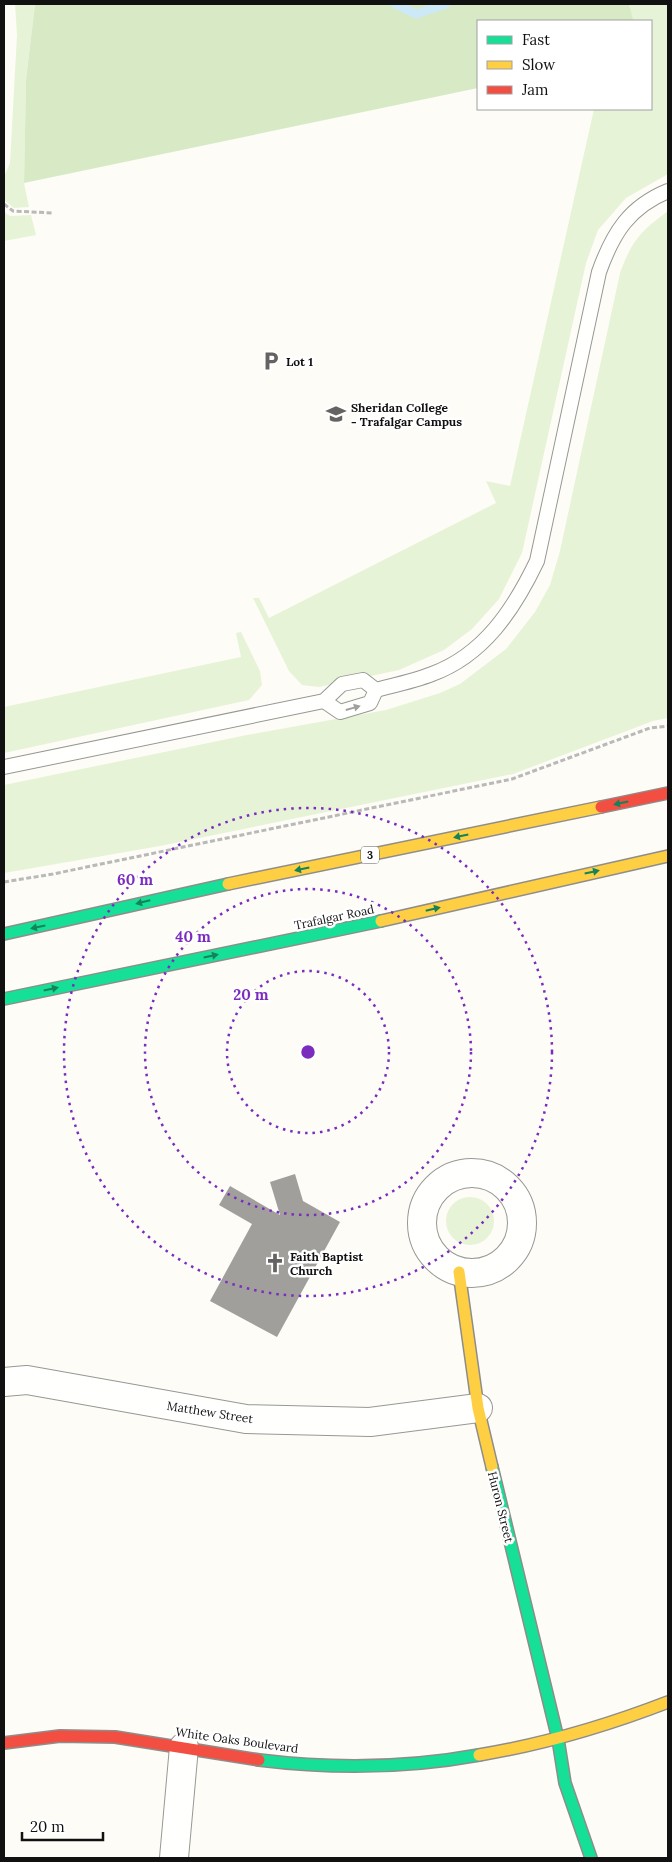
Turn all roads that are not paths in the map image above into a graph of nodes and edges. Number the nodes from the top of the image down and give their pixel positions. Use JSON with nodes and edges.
{"nodes":[{"id":1,"x":668,"y":191,"type":"edge"},
{"id":2,"x":376,"y":690,"type":"junction"},
{"id":3,"x":324,"y":701,"type":"junction"},
{"id":4,"x":4,"y":767,"type":"edge"},
{"id":5,"x":668,"y":793,"type":"edge"},
{"id":6,"x":668,"y":856,"type":"edge"},
{"id":7,"x":4,"y":934,"type":"edge"},
{"id":8,"x":4,"y":999,"type":"edge"},
{"id":9,"x":458,"y":1272,"type":"dead end"},
{"id":10,"x":4,"y":1382,"type":"edge"},
{"id":11,"x":478,"y":1408,"type":"junction"},
{"id":12,"x":668,"y":1702,"type":"edge"},
{"id":13,"x":558,"y":1738,"type":"junction"},
{"id":14,"x":4,"y":1742,"type":"edge"},
{"id":15,"x":184,"y":1747,"type":"junction"},
{"id":16,"x":174,"y":1858,"type":"edge"},
{"id":17,"x":591,"y":1858,"type":"edge"}],
"edges":[{"from":1,"to":2,"type":"lane"},
{"from":2,"to":3,"type":"lane"},
{"from":3,"to":2,"type":"lane","one_way":true},
{"from":3,"to":4,"type":"lane"},
{"from":5,"to":7,"type":"main road","number":"3","one_way":true},
{"from":8,"to":6,"type":"main road","name":"Trafalgar Road","one_way":true},
{"from":9,"to":11,"type":"main road","name":"Huron Street"},
{"from":10,"to":11,"type":"street","name":"Matthew Street"},
{"from":11,"to":13,"type":"main road","name":"Huron Street"},
{"from":12,"to":13,"type":"main road","name":"White Oaks Boulevard"},
{"from":13,"to":15,"type":"main road","name":"White Oaks Boulevard"},
{"from":13,"to":17,"type":"main road","name":"Huron Street"},
{"from":14,"to":15,"type":"main road","name":"White Oaks Boulevard"},
{"from":15,"to":16,"type":"street"}]}
